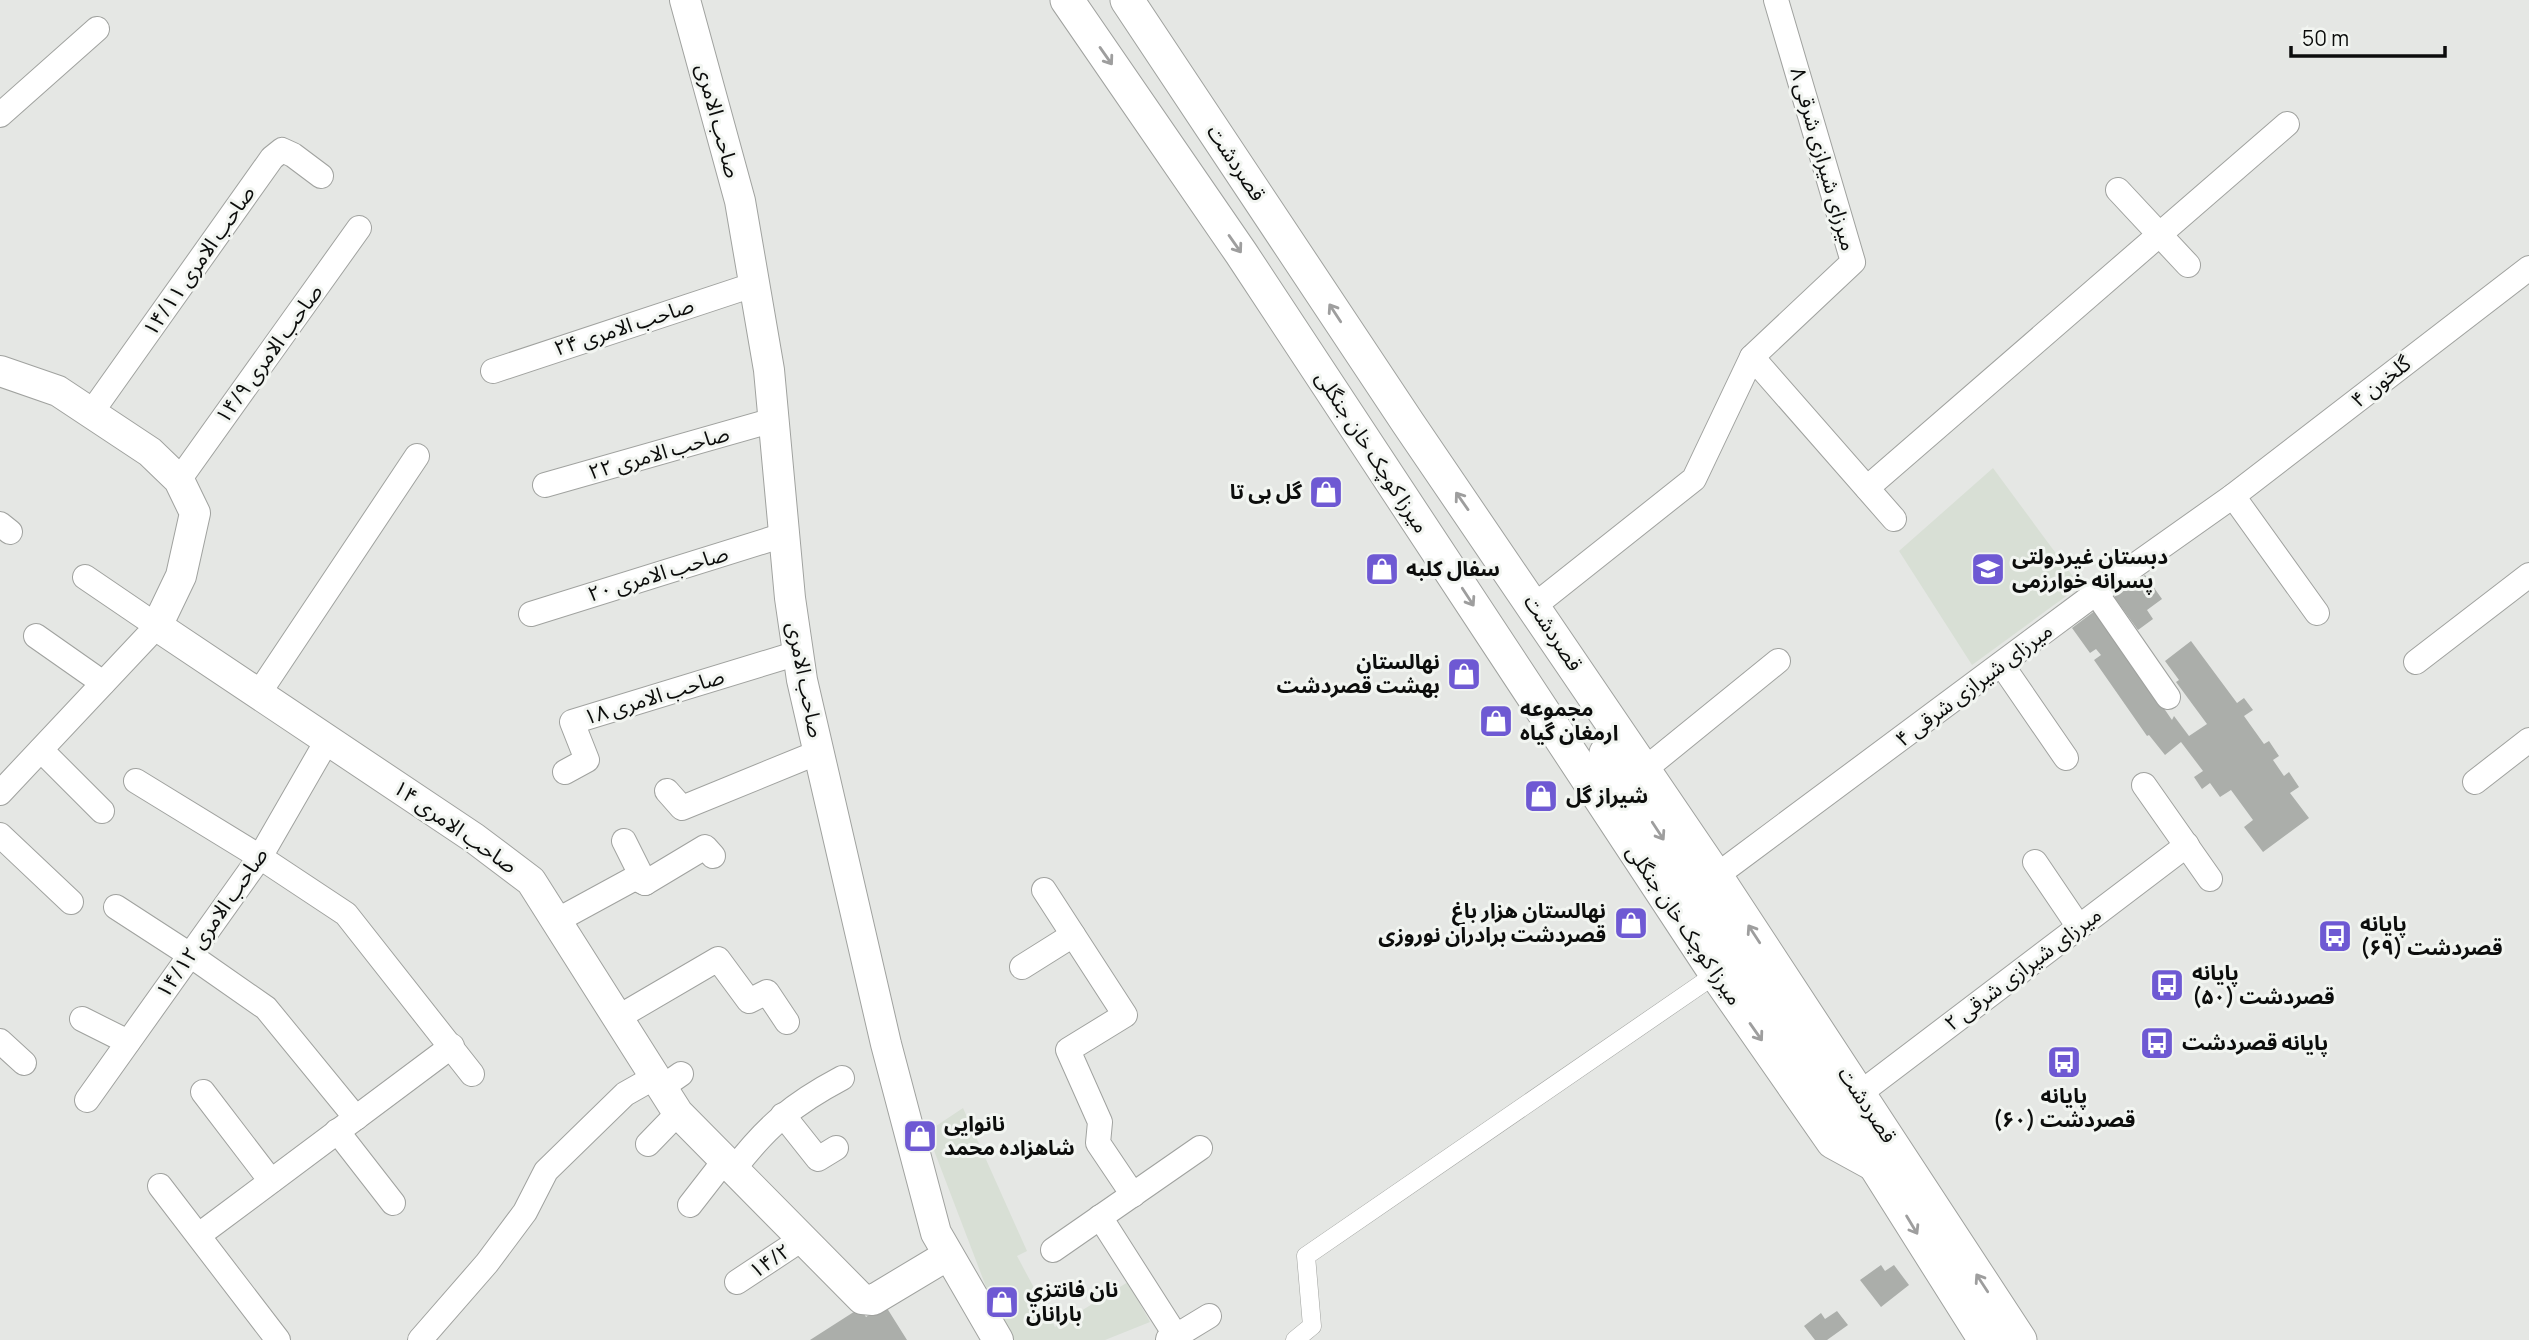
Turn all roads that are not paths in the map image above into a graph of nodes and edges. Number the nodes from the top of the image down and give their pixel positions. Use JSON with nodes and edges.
{"nodes":[{"id":1,"x":685,"y":0,"type":"edge"},
{"id":2,"x":1067,"y":0,"type":"edge"},
{"id":3,"x":1103,"y":0,"type":"edge"},
{"id":4,"x":1127,"y":0,"type":"edge"},
{"id":5,"x":1776,"y":0,"type":"edge"},
{"id":6,"x":97,"y":29,"type":"dead end"},
{"id":7,"x":0,"y":116,"type":"edge"},
{"id":8,"x":2287,"y":124,"type":"dead end"},
{"id":9,"x":321,"y":176,"type":"dead end"},
{"id":10,"x":2118,"y":190,"type":"dead end"},
{"id":11,"x":359,"y":228,"type":"dead end"},
{"id":12,"x":2159,"y":234,"type":"junction"},
{"id":13,"x":2188,"y":265,"type":"dead end"},
{"id":14,"x":2529,"y":268,"type":"edge"},
{"id":15,"x":756,"y":284,"type":"junction"},
{"id":16,"x":1752,"y":356,"type":"junction"},
{"id":17,"x":0,"y":371,"type":"edge"},
{"id":18,"x":493,"y":371,"type":"dead end"},
{"id":19,"x":91,"y":413,"type":"junction"},
{"id":20,"x":774,"y":421,"type":"junction"},
{"id":21,"x":1380,"y":442,"type":"junction"},
{"id":22,"x":417,"y":456,"type":"dead end"},
{"id":23,"x":179,"y":480,"type":"junction"},
{"id":24,"x":545,"y":485,"type":"dead end"},
{"id":25,"x":1867,"y":488,"type":"junction"},
{"id":26,"x":2233,"y":496,"type":"junction"},
{"id":27,"x":1894,"y":519,"type":"dead end"},
{"id":28,"x":784,"y":535,"type":"junction"},
{"id":29,"x":2529,"y":575,"type":"edge"},
{"id":30,"x":85,"y":577,"type":"dead end"},
{"id":31,"x":2096,"y":593,"type":"junction"},
{"id":32,"x":1534,"y":606,"type":"junction"},
{"id":33,"x":2317,"y":613,"type":"dead end"},
{"id":34,"x":531,"y":614,"type":"dead end"},
{"id":35,"x":157,"y":626,"type":"junction"},
{"id":36,"x":36,"y":636,"type":"dead end"},
{"id":37,"x":798,"y":653,"type":"junction"},
{"id":38,"x":1777,"y":660,"type":"dead end"},
{"id":39,"x":2416,"y":662,"type":"dead end"},
{"id":40,"x":2002,"y":665,"type":"junction"},
{"id":41,"x":103,"y":683,"type":"junction"},
{"id":42,"x":259,"y":693,"type":"junction"},
{"id":43,"x":2168,"y":697,"type":"dead end"},
{"id":44,"x":328,"y":739,"type":"junction"},
{"id":45,"x":2529,"y":740,"type":"edge"},
{"id":46,"x":41,"y":750,"type":"junction"},
{"id":47,"x":819,"y":752,"type":"junction"},
{"id":48,"x":2066,"y":758,"type":"dead end"},
{"id":49,"x":565,"y":772,"type":"dead end"},
{"id":50,"x":1635,"y":775,"type":"junction"},
{"id":51,"x":135,"y":781,"type":"dead end"},
{"id":52,"x":2474,"y":782,"type":"dead end"},
{"id":53,"x":2144,"y":785,"type":"dead end"},
{"id":54,"x":667,"y":791,"type":"dead end"},
{"id":55,"x":0,"y":793,"type":"edge"},
{"id":56,"x":102,"y":811,"type":"dead end"},
{"id":57,"x":0,"y":835,"type":"edge"},
{"id":58,"x":624,"y":841,"type":"dead end"},
{"id":59,"x":2187,"y":845,"type":"junction"},
{"id":60,"x":713,"y":856,"type":"dead end"},
{"id":61,"x":260,"y":857,"type":"junction"},
{"id":62,"x":2035,"y":862,"type":"dead end"},
{"id":63,"x":2210,"y":879,"type":"dead end"},
{"id":64,"x":1706,"y":882,"type":"junction"},
{"id":65,"x":645,"y":883,"type":"junction"},
{"id":66,"x":1044,"y":890,"type":"dead end"},
{"id":67,"x":71,"y":902,"type":"dead end"},
{"id":68,"x":116,"y":907,"type":"dead end"},
{"id":69,"x":556,"y":921,"type":"junction"},
{"id":70,"x":2079,"y":927,"type":"junction"},
{"id":71,"x":1073,"y":935,"type":"junction"},
{"id":72,"x":190,"y":955,"type":"junction"},
{"id":73,"x":1022,"y":967,"type":"dead end"},
{"id":74,"x":1716,"y":974,"type":"junction"},
{"id":75,"x":617,"y":1018,"type":"junction"},
{"id":76,"x":82,"y":1019,"type":"dead end"},
{"id":77,"x":787,"y":1022,"type":"dead end"},
{"id":78,"x":0,"y":1041,"type":"edge"},
{"id":79,"x":128,"y":1042,"type":"junction"},
{"id":80,"x":452,"y":1046,"type":"junction"},
{"id":81,"x":24,"y":1063,"type":"dead end"},
{"id":82,"x":472,"y":1074,"type":"dead end"},
{"id":83,"x":842,"y":1078,"type":"dead end"},
{"id":84,"x":666,"y":1081,"type":"junction"},
{"id":85,"x":203,"y":1092,"type":"dead end"},
{"id":86,"x":86,"y":1100,"type":"dead end"},
{"id":87,"x":1849,"y":1101,"type":"junction"},
{"id":88,"x":678,"y":1113,"type":"junction"},
{"id":89,"x":783,"y":1115,"type":"junction"},
{"id":90,"x":347,"y":1124,"type":"junction"},
{"id":91,"x":648,"y":1144,"type":"dead end"},
{"id":92,"x":1200,"y":1148,"type":"dead end"},
{"id":93,"x":836,"y":1149,"type":"dead end"},
{"id":94,"x":1888,"y":1160,"type":"junction"},
{"id":95,"x":730,"y":1165,"type":"junction"},
{"id":96,"x":271,"y":1181,"type":"junction"},
{"id":97,"x":160,"y":1185,"type":"dead end"},
{"id":98,"x":1133,"y":1195,"type":"junction"},
{"id":99,"x":393,"y":1203,"type":"dead end"},
{"id":100,"x":690,"y":1205,"type":"dead end"},
{"id":101,"x":1100,"y":1217,"type":"junction"},
{"id":102,"x":199,"y":1235,"type":"junction"},
{"id":103,"x":802,"y":1239,"type":"junction"},
{"id":104,"x":1053,"y":1250,"type":"dead end"},
{"id":105,"x":948,"y":1255,"type":"junction"},
{"id":106,"x":737,"y":1282,"type":"dead end"},
{"id":107,"x":1209,"y":1316,"type":"dead end"},
{"id":108,"x":1174,"y":1338,"type":"edge"},
{"id":109,"x":278,"y":1340,"type":"edge"},
{"id":110,"x":420,"y":1340,"type":"edge"},
{"id":111,"x":998,"y":1340,"type":"edge"},
{"id":112,"x":1295,"y":1340,"type":"edge"},
{"id":113,"x":1985,"y":1340,"type":"edge"},
{"id":114,"x":2020,"y":1340,"type":"edge"}],
"edges":[{"from":1,"to":15,"type":"street","name":"صاحب الامری"},
{"from":2,"to":21,"type":"main road","name":"میرزا کوچک خان جنگلی","one_way":true},
{"from":3,"to":21,"type":"main road","name":"قصردشت"},
{"from":32,"to":4,"type":"main road","name":"قصردشت","one_way":true},
{"from":5,"to":16,"type":"street","name":"۸ میرزای شیرازی شرقی"},
{"from":6,"to":7,"type":"street"},
{"from":8,"to":12,"type":"street"},
{"from":9,"to":19,"type":"street","name":"۱۴/۱۱ صاحب الامری"},
{"from":10,"to":12,"type":"street"},
{"from":11,"to":23,"type":"street","name":"۱۴/۹ صاحب الامری"},
{"from":12,"to":13,"type":"street"},
{"from":12,"to":25,"type":"street"},
{"from":14,"to":26,"type":"street","name":"۴ گلخون"},
{"from":15,"to":18,"type":"street","name":"۲۴ صاحب الامری"},
{"from":15,"to":20,"type":"street","name":"صاحب الامری"},
{"from":16,"to":25,"type":"street"},
{"from":16,"to":32,"type":"street","name":"۸ میرزای شیرازی شرقی"},
{"from":17,"to":19,"type":"street"},
{"from":19,"to":23,"type":"street"},
{"from":20,"to":24,"type":"street","name":"۲۲ صاحب الامری"},
{"from":20,"to":28,"type":"street","name":"صاحب الامری"},
{"from":21,"to":50,"type":"main road","name":"قصردشت"},
{"from":21,"to":74,"type":"main road","name":"میرزا کوچک خان جنگلی","one_way":true},
{"from":22,"to":42,"type":"street"},
{"from":23,"to":35,"type":"street"},
{"from":25,"to":27,"type":"street"},
{"from":26,"to":31,"type":"street","name":"۴ میرزای شیرازی شرقی"},
{"from":26,"to":33,"type":"street"},
{"from":28,"to":34,"type":"street","name":"۲۰ صاحب الامری"},
{"from":28,"to":37,"type":"street","name":"صاحب الامری"},
{"from":29,"to":39,"type":"street"},
{"from":30,"to":35,"type":"street"},
{"from":31,"to":40,"type":"street","name":"۴ میرزای شیرازی شرقی"},
{"from":31,"to":43,"type":"street"},
{"from":32,"to":50,"type":"main road","name":"قصردشت"},
{"from":35,"to":41,"type":"street"},
{"from":35,"to":42,"type":"street","name":"۱۴ صاحب الامری"},
{"from":36,"to":41,"type":"street"},
{"from":37,"to":47,"type":"street","name":"صاحب الامری"},
{"from":37,"to":49,"type":"street","name":"۱۸ صاحب الامری"},
{"from":38,"to":50,"type":"street"},
{"from":40,"to":48,"type":"street"},
{"from":40,"to":64,"type":"street","name":"۴ میرزای شیرازی شرقی"},
{"from":41,"to":46,"type":"street"},
{"from":42,"to":44,"type":"street","name":"۱۴ صاحب الامری"},
{"from":44,"to":61,"type":"street","name":"۱۴/۱۲ صاحب الامری"},
{"from":44,"to":69,"type":"street","name":"۱۴ صاحب الامری"},
{"from":45,"to":52,"type":"street"},
{"from":46,"to":55,"type":"street"},
{"from":46,"to":56,"type":"street"},
{"from":47,"to":54,"type":"street"},
{"from":47,"to":105,"type":"street","name":"صاحب الامری"},
{"from":50,"to":64,"type":"main road","name":"قصردشت"},
{"from":51,"to":61,"type":"street"},
{"from":53,"to":59,"type":"street"},
{"from":57,"to":67,"type":"street"},
{"from":58,"to":65,"type":"street"},
{"from":59,"to":63,"type":"street"},
{"from":59,"to":70,"type":"street","name":"۲ میرزای شیرازی شرقی"},
{"from":60,"to":65,"type":"street"},
{"from":61,"to":72,"type":"street","name":"۱۴/۱۲ صاحب الامری"},
{"from":61,"to":80,"type":"street"},
{"from":62,"to":70,"type":"street"},
{"from":64,"to":87,"type":"main road","name":"قصردشت"},
{"from":65,"to":69,"type":"street"},
{"from":66,"to":71,"type":"street"},
{"from":68,"to":72,"type":"street"},
{"from":69,"to":75,"type":"street","name":"۱۴ صاحب الامری"},
{"from":70,"to":87,"type":"street","name":"۲ میرزای شیرازی شرقی"},
{"from":71,"to":73,"type":"street"},
{"from":71,"to":98,"type":"street"},
{"from":72,"to":79,"type":"street","name":"۱۴/۱۲ صاحب الامری"},
{"from":72,"to":90,"type":"street"},
{"from":74,"to":94,"type":"main road","name":"میرزا کوچک خان جنگلی","one_way":true},
{"from":74,"to":112,"type":"street"},
{"from":75,"to":77,"type":"street"},
{"from":75,"to":84,"type":"street","name":"۱۴ صاحب الامری"},
{"from":76,"to":79,"type":"street"},
{"from":78,"to":81,"type":"street"},
{"from":79,"to":86,"type":"street","name":"۱۴/۱۲ صاحب الامری"},
{"from":80,"to":82,"type":"street"},
{"from":80,"to":90,"type":"street"},
{"from":83,"to":89,"type":"street"},
{"from":84,"to":88,"type":"street","name":"۱۴ صاحب الامری"},
{"from":84,"to":110,"type":"street"},
{"from":85,"to":96,"type":"street"},
{"from":87,"to":94,"type":"main road","name":"قصردشت"},
{"from":88,"to":91,"type":"street"},
{"from":88,"to":95,"type":"street","name":"۱۴ صاحب الامری"},
{"from":89,"to":93,"type":"street"},
{"from":89,"to":95,"type":"street"},
{"from":90,"to":96,"type":"street"},
{"from":90,"to":99,"type":"street"},
{"from":92,"to":98,"type":"street"},
{"from":94,"to":113,"type":"main road","name":"قصردشت","one_way":true},
{"from":114,"to":94,"type":"main road","name":"قصردشت","one_way":true},
{"from":95,"to":100,"type":"street"},
{"from":95,"to":103,"type":"street","name":"۱۴ صاحب الامری"},
{"from":96,"to":102,"type":"street"},
{"from":97,"to":102,"type":"street"},
{"from":98,"to":101,"type":"street"},
{"from":101,"to":104,"type":"street"},
{"from":101,"to":108,"type":"street"},
{"from":102,"to":109,"type":"street"},
{"from":103,"to":105,"type":"street","name":"۱۴ صاحب الامری"},
{"from":103,"to":106,"type":"street","name":"۱۴/۲"},
{"from":105,"to":111,"type":"street","name":"صاحب الامری"},
{"from":107,"to":108,"type":"street"}]}
